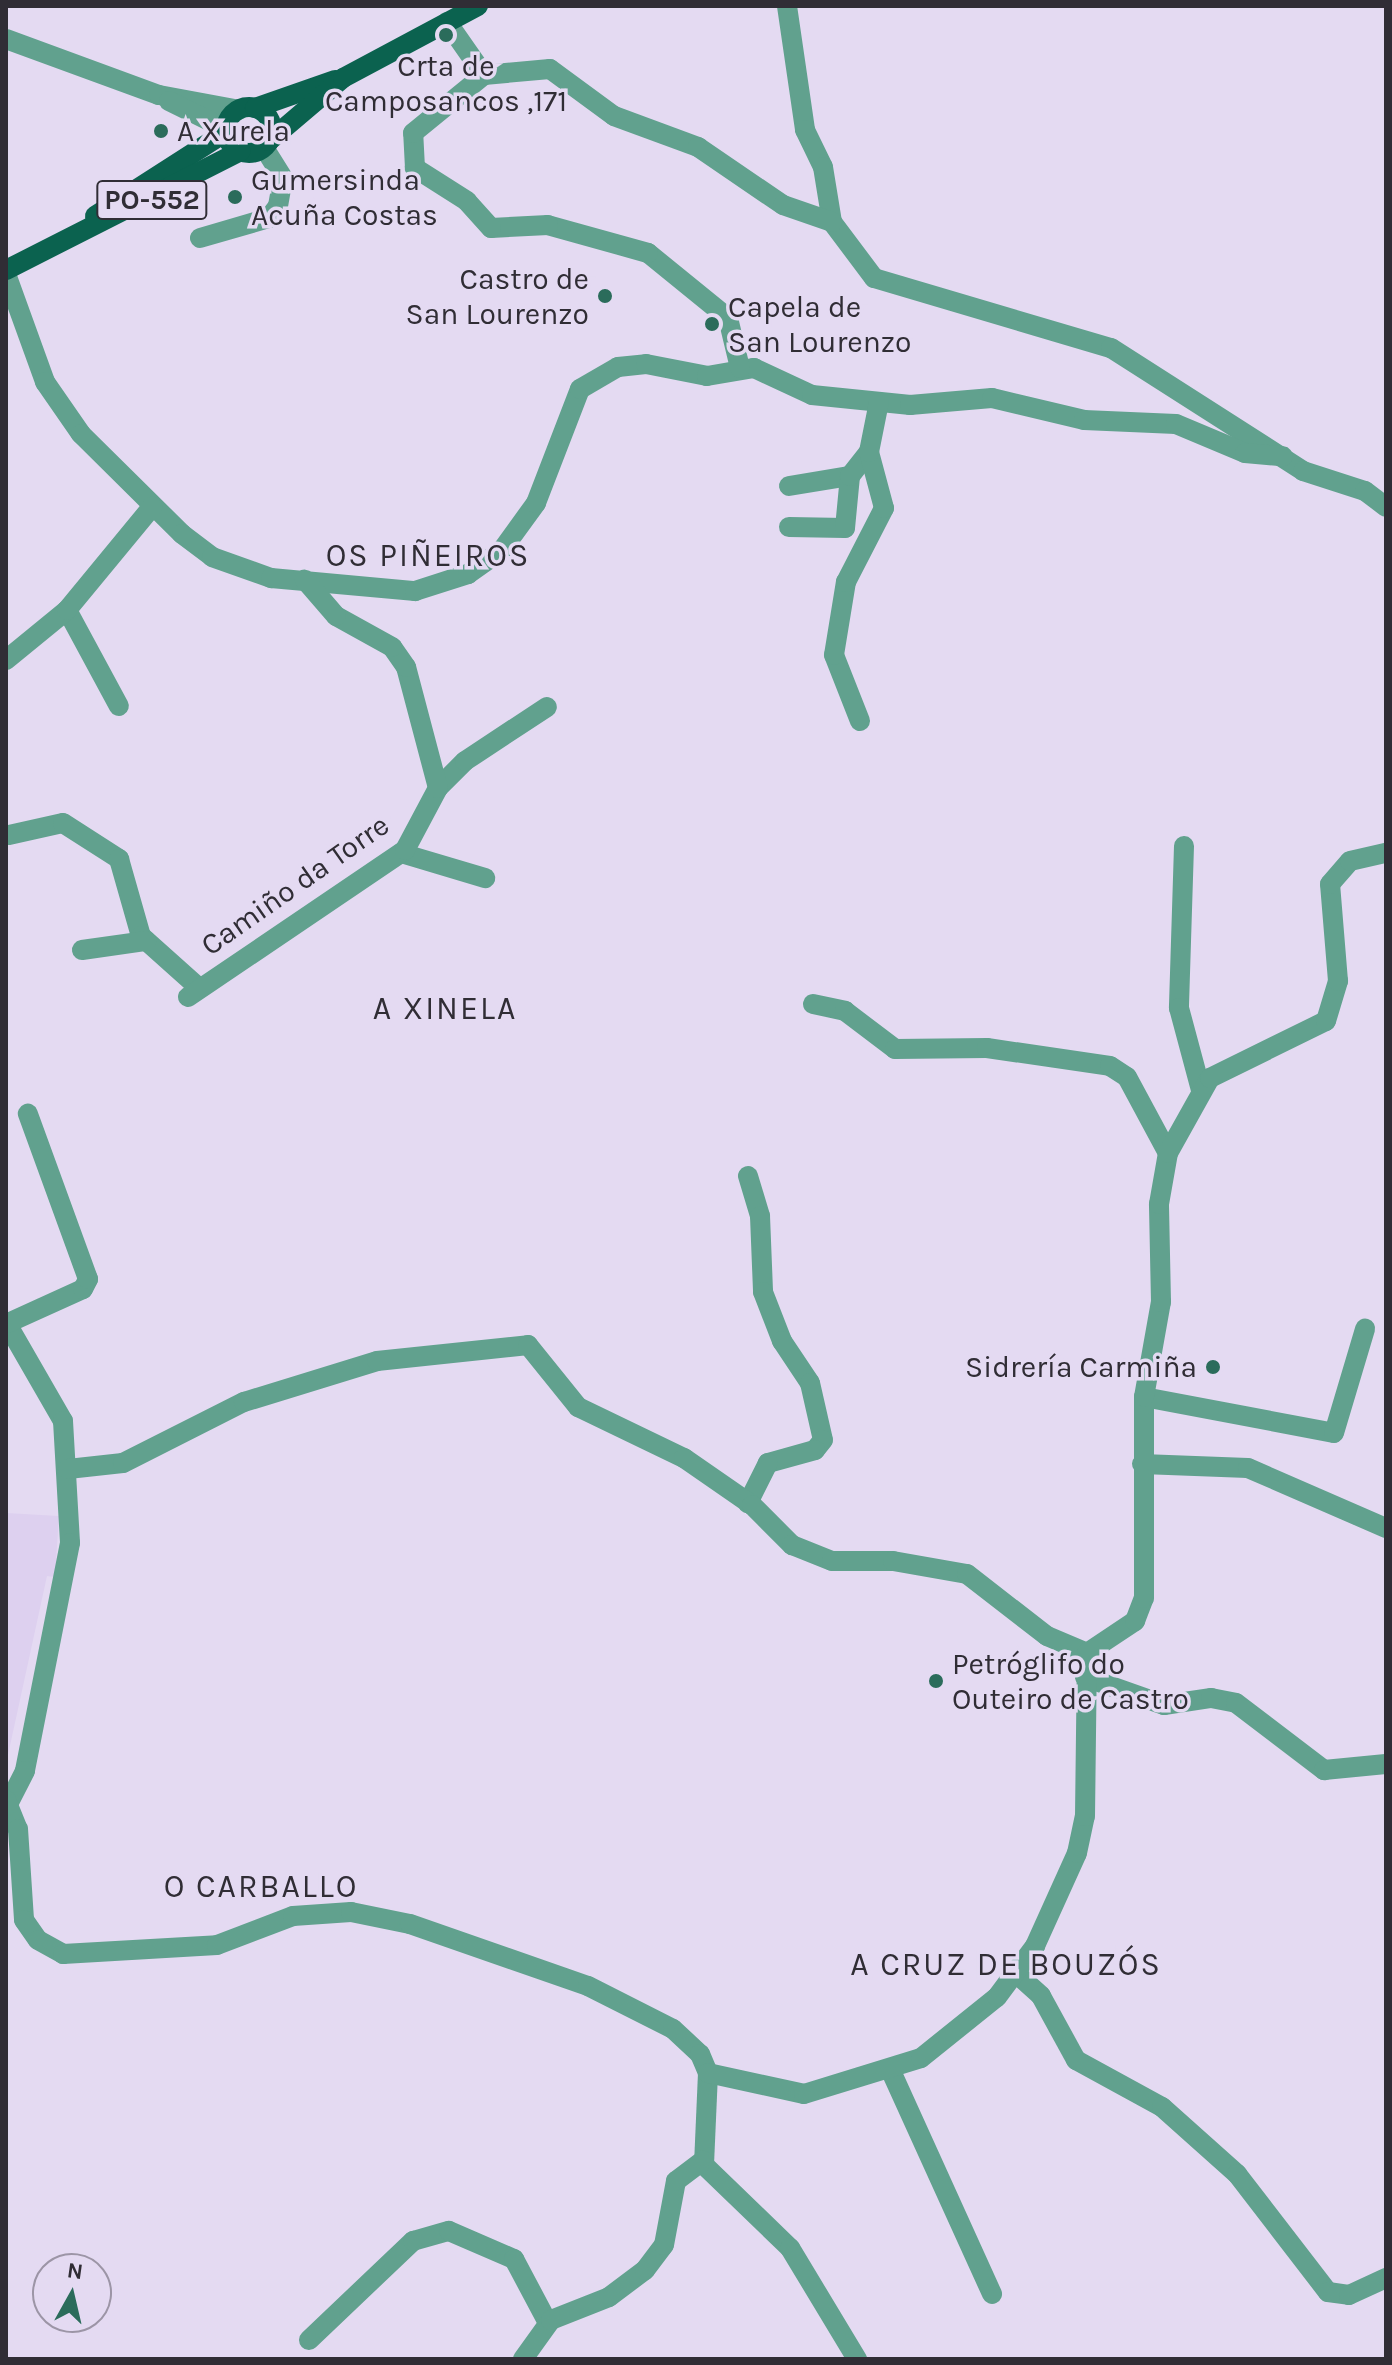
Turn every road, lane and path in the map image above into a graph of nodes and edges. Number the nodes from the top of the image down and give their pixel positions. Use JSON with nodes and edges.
{"nodes":[{"id":1,"x":478,"y":6,"type":"edge"},
{"id":2,"x":787,"y":6,"type":"edge"},
{"id":3,"x":447,"y":22,"type":"junction"},
{"id":4,"x":6,"y":39,"type":"edge"},
{"id":5,"x":484,"y":75,"type":"junction"},
{"id":6,"x":343,"y":78,"type":"junction"},
{"id":7,"x":159,"y":95,"type":"junction"},
{"id":8,"x":247,"y":109,"type":"junction"},
{"id":9,"x":198,"y":118,"type":"junction"},
{"id":10,"x":226,"y":130,"type":"junction"},
{"id":11,"x":267,"y":144,"type":"junction"},
{"id":12,"x":192,"y":151,"type":"junction"},
{"id":13,"x":241,"y":151,"type":"junction"},
{"id":14,"x":832,"y":222,"type":"junction"},
{"id":15,"x":200,"y":238,"type":"dead end"},
{"id":16,"x":59,"y":241,"type":"junction"},
{"id":17,"x":6,"y":272,"type":"edge"},
{"id":18,"x":740,"y":368,"type":"junction"},
{"id":19,"x":879,"y":402,"type":"junction"},
{"id":20,"x":869,"y":452,"type":"junction"},
{"id":21,"x":1283,"y":456,"type":"junction"},
{"id":22,"x":850,"y":476,"type":"junction"},
{"id":23,"x":789,"y":486,"type":"dead end"},
{"id":24,"x":152,"y":507,"type":"junction"},
{"id":25,"x":1386,"y":507,"type":"edge"},
{"id":26,"x":789,"y":527,"type":"dead end"},
{"id":27,"x":305,"y":580,"type":"junction"},
{"id":28,"x":67,"y":610,"type":"junction"},
{"id":29,"x":6,"y":660,"type":"edge"},
{"id":30,"x":119,"y":706,"type":"dead end"},
{"id":31,"x":547,"y":707,"type":"dead end"},
{"id":32,"x":860,"y":721,"type":"dead end"},
{"id":33,"x":438,"y":788,"type":"junction"},
{"id":34,"x":9,"y":835,"type":"dead end"},
{"id":35,"x":1184,"y":846,"type":"dead end"},
{"id":36,"x":401,"y":853,"type":"junction"},
{"id":37,"x":1386,"y":853,"type":"edge"},
{"id":38,"x":485,"y":878,"type":"dead end"},
{"id":39,"x":146,"y":941,"type":"junction"},
{"id":40,"x":82,"y":950,"type":"dead end"},
{"id":41,"x":813,"y":1004,"type":"dead end"},
{"id":42,"x":1201,"y":1090,"type":"junction"},
{"id":43,"x":28,"y":1114,"type":"dead end"},
{"id":44,"x":1168,"y":1153,"type":"junction"},
{"id":45,"x":748,"y":1176,"type":"dead end"},
{"id":46,"x":7,"y":1322,"type":"edge"},
{"id":47,"x":1365,"y":1329,"type":"dead end"},
{"id":48,"x":1144,"y":1397,"type":"junction"},
{"id":49,"x":1142,"y":1464,"type":"junction"},
{"id":50,"x":68,"y":1469,"type":"junction"},
{"id":51,"x":748,"y":1503,"type":"junction"},
{"id":52,"x":1386,"y":1528,"type":"edge"},
{"id":53,"x":1087,"y":1653,"type":"junction"},
{"id":54,"x":1085,"y":1677,"type":"junction"},
{"id":55,"x":1386,"y":1764,"type":"edge"},
{"id":56,"x":10,"y":1807,"type":"edge"},
{"id":57,"x":19,"y":1846,"type":"junction"},
{"id":58,"x":6,"y":1865,"type":"edge"},
{"id":59,"x":1018,"y":1975,"type":"junction"},
{"id":60,"x":890,"y":2069,"type":"junction"},
{"id":61,"x":708,"y":2073,"type":"junction"},
{"id":62,"x":703,"y":2161,"type":"junction"},
{"id":63,"x":1386,"y":2278,"type":"edge"},
{"id":64,"x":992,"y":2294,"type":"dead end"},
{"id":65,"x":548,"y":2323,"type":"junction"},
{"id":66,"x":309,"y":2340,"type":"dead end"},
{"id":67,"x":523,"y":2359,"type":"edge"},
{"id":68,"x":857,"y":2359,"type":"edge"}],
"edges":[{"from":1,"to":3,"type":"main road"},
{"from":2,"to":14,"type":"street"},
{"from":3,"to":5,"type":"street"},
{"from":3,"to":6,"type":"main road"},
{"from":4,"to":7,"type":"street"},
{"from":5,"to":14,"type":"street"},
{"from":5,"to":18,"type":"street"},
{"from":6,"to":8,"type":"main road"},
{"from":6,"to":11,"type":"main road"},
{"from":7,"to":8,"type":"street"},
{"from":7,"to":9,"type":"street"},
{"from":8,"to":10,"type":"main road","number":"PO-552"},
{"from":8,"to":11,"type":"main road"},
{"from":9,"to":10,"type":"street"},
{"from":9,"to":12,"type":"street"},
{"from":10,"to":12,"type":"main road","number":"PO-552"},
{"from":10,"to":13,"type":"main road","number":"PO-552"},
{"from":11,"to":13,"type":"main road","number":"PO-552"},
{"from":11,"to":15,"type":"street"},
{"from":12,"to":16,"type":"main road","number":"PO-552"},
{"from":13,"to":16,"type":"main road","number":"PO-552"},
{"from":14,"to":21,"type":"street"},
{"from":16,"to":17,"type":"main road","number":"PO-552"},
{"from":17,"to":24,"type":"street"},
{"from":18,"to":19,"type":"street"},
{"from":18,"to":27,"type":"street"},
{"from":19,"to":20,"type":"street"},
{"from":19,"to":21,"type":"street"},
{"from":20,"to":22,"type":"street"},
{"from":20,"to":32,"type":"street"},
{"from":21,"to":25,"type":"street"},
{"from":22,"to":23,"type":"street"},
{"from":22,"to":26,"type":"street"},
{"from":24,"to":27,"type":"street"},
{"from":24,"to":28,"type":"street"},
{"from":27,"to":33,"type":"street"},
{"from":28,"to":29,"type":"street"},
{"from":28,"to":30,"type":"street"},
{"from":31,"to":33,"type":"street"},
{"from":33,"to":36,"type":"street","name":"Camiño da Torre"},
{"from":34,"to":39,"type":"street"},
{"from":35,"to":42,"type":"street"},
{"from":36,"to":38,"type":"street"},
{"from":36,"to":39,"type":"street","name":"Camiño da Torre"},
{"from":37,"to":42,"type":"street"},
{"from":39,"to":40,"type":"street"},
{"from":41,"to":44,"type":"street"},
{"from":42,"to":44,"type":"street"},
{"from":43,"to":46,"type":"street"},
{"from":44,"to":48,"type":"street"},
{"from":45,"to":51,"type":"street"},
{"from":46,"to":50,"type":"street"},
{"from":47,"to":48,"type":"street"},
{"from":48,"to":49,"type":"street"},
{"from":49,"to":52,"type":"street"},
{"from":49,"to":53,"type":"street"},
{"from":50,"to":51,"type":"street"},
{"from":50,"to":56,"type":"street"},
{"from":51,"to":53,"type":"street"},
{"from":53,"to":54,"type":"street"},
{"from":54,"to":55,"type":"street"},
{"from":54,"to":59,"type":"street"},
{"from":56,"to":57,"type":"street"},
{"from":57,"to":58,"type":"street"},
{"from":57,"to":61,"type":"street"},
{"from":59,"to":60,"type":"street"},
{"from":59,"to":63,"type":"street"},
{"from":60,"to":61,"type":"street"},
{"from":60,"to":64,"type":"street"},
{"from":61,"to":62,"type":"street"},
{"from":62,"to":65,"type":"street"},
{"from":62,"to":68,"type":"street"},
{"from":65,"to":66,"type":"street"},
{"from":65,"to":67,"type":"street"}]}
